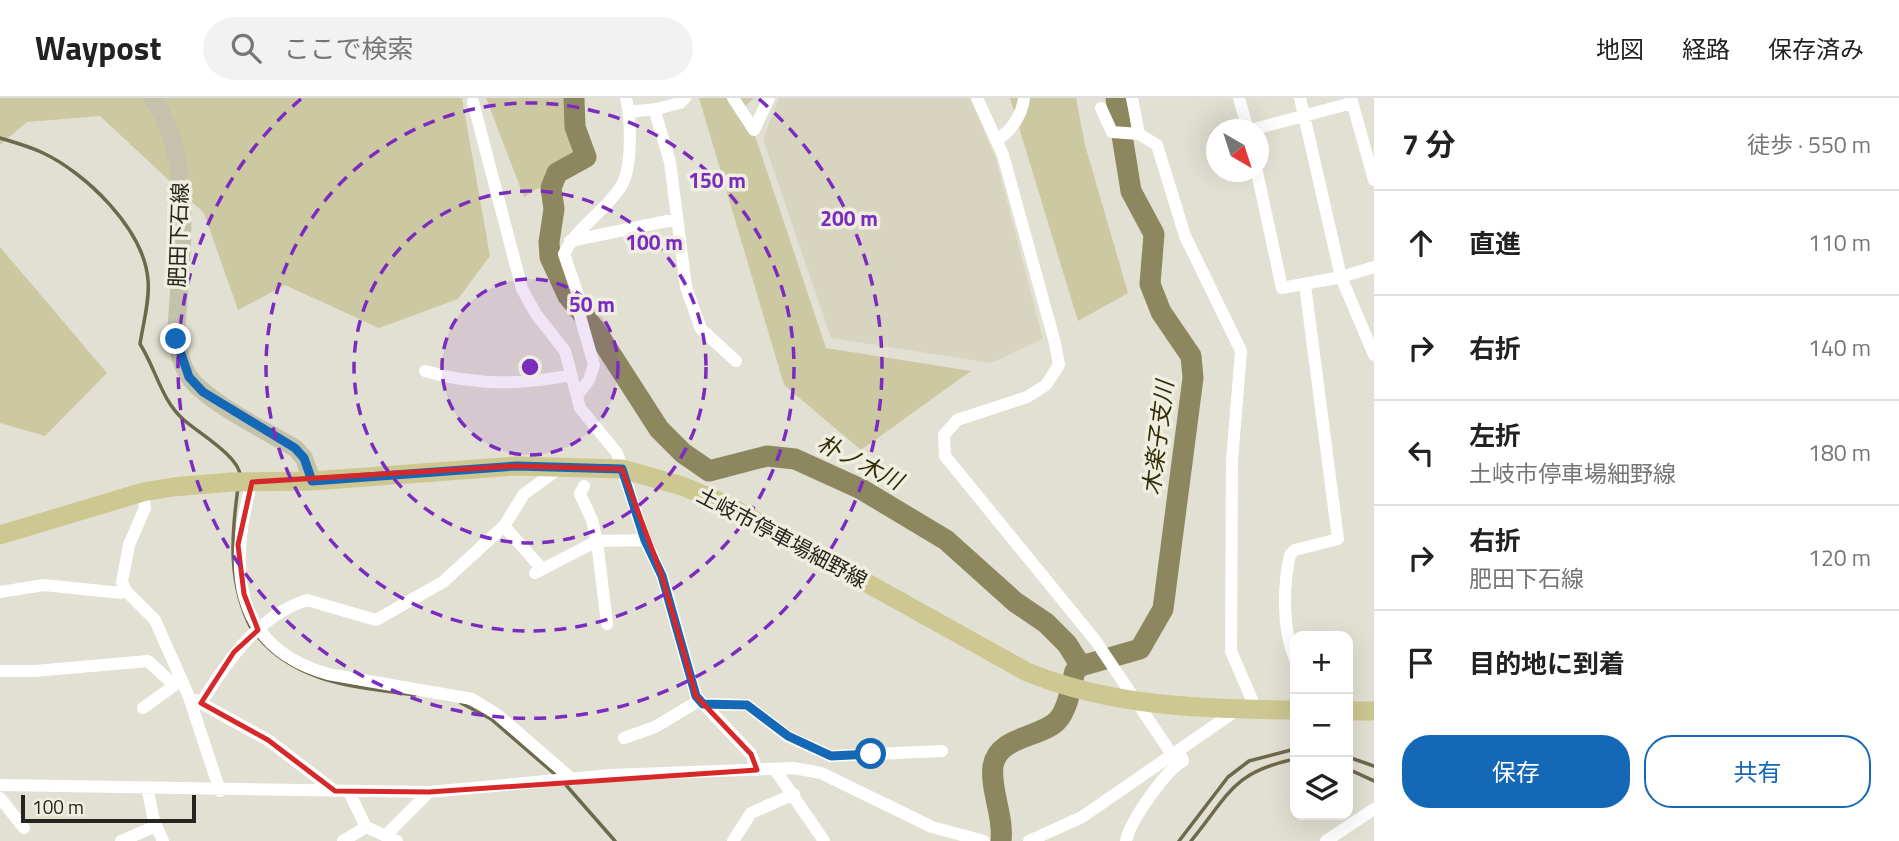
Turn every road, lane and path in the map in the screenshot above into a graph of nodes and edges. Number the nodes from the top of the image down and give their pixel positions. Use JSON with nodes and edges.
{"nodes":[{"id":1,"x":152,"y":98,"type":"edge"},
{"id":2,"x":626,"y":98,"type":"edge"},
{"id":3,"x":685,"y":98,"type":"edge"},
{"id":4,"x":733,"y":98,"type":"edge"},
{"id":5,"x":769,"y":98,"type":"edge"},
{"id":6,"x":977,"y":98,"type":"edge"},
{"id":7,"x":1024,"y":98,"type":"edge"},
{"id":8,"x":1132,"y":98,"type":"edge"},
{"id":9,"x":1239,"y":98,"type":"edge"},
{"id":10,"x":1300,"y":98,"type":"edge"},
{"id":11,"x":1352,"y":100,"type":"edge"},
{"id":12,"x":473,"y":102,"type":"dead end"},
{"id":13,"x":1101,"y":108,"type":"dead end"},
{"id":14,"x":656,"y":109,"type":"junction"},
{"id":15,"x":629,"y":112,"type":"junction"},
{"id":16,"x":1305,"y":115,"type":"junction"},
{"id":17,"x":1246,"y":119,"type":"edge"},
{"id":18,"x":1269,"y":125,"type":"edge"},
{"id":19,"x":1139,"y":134,"type":"junction"},
{"id":20,"x":996,"y":140,"type":"junction"},
{"id":21,"x":1374,"y":180,"type":"edge"},
{"id":22,"x":1259,"y":182,"type":"edge"},
{"id":23,"x":677,"y":219,"type":"junction"},
{"id":24,"x":570,"y":242,"type":"junction"},
{"id":25,"x":1374,"y":267,"type":"edge"},
{"id":26,"x":1341,"y":277,"type":"junction"},
{"id":27,"x":1305,"y":285,"type":"junction"},
{"id":28,"x":1374,"y":355,"type":"edge"},
{"id":29,"x":736,"y":361,"type":"dead end"},
{"id":30,"x":425,"y":370,"type":"dead end"},
{"id":31,"x":571,"y":375,"type":"junction"},
{"id":32,"x":577,"y":396,"type":"junction"},
{"id":33,"x":562,"y":465,"type":"junction"},
{"id":34,"x":622,"y":469,"type":"junction"},
{"id":35,"x":312,"y":481,"type":"junction"},
{"id":36,"x":244,"y":482,"type":"junction"},
{"id":37,"x":584,"y":486,"type":"dead end"},
{"id":38,"x":143,"y":492,"type":"junction"},
{"id":39,"x":504,"y":526,"type":"junction"},
{"id":40,"x":0,"y":535,"type":"edge"},
{"id":41,"x":645,"y":540,"type":"junction"},
{"id":42,"x":597,"y":541,"type":"junction"},
{"id":43,"x":126,"y":591,"type":"junction"},
{"id":44,"x":0,"y":592,"type":"edge"},
{"id":45,"x":607,"y":624,"type":"dead end"},
{"id":46,"x":255,"y":633,"type":"junction"},
{"id":47,"x":1290,"y":647,"type":"edge"},
{"id":48,"x":0,"y":671,"type":"edge"},
{"id":49,"x":178,"y":683,"type":"junction"},
{"id":50,"x":189,"y":697,"type":"junction"},
{"id":51,"x":701,"y":702,"type":"junction"},
{"id":52,"x":201,"y":703,"type":"junction"},
{"id":53,"x":1136,"y":703,"type":"junction"},
{"id":54,"x":142,"y":708,"type":"dead end"},
{"id":55,"x":1247,"y":709,"type":"junction"},
{"id":56,"x":1290,"y":709,"type":"edge"},
{"id":57,"x":1353,"y":711,"type":"edge"},
{"id":58,"x":1374,"y":711,"type":"edge"},
{"id":59,"x":624,"y":738,"type":"dead end"},
{"id":60,"x":942,"y":751,"type":"dead end"},
{"id":61,"x":1176,"y":753,"type":"junction"},
{"id":62,"x":757,"y":770,"type":"junction"},
{"id":63,"x":776,"y":771,"type":"junction"},
{"id":64,"x":572,"y":780,"type":"junction"},
{"id":65,"x":0,"y":785,"type":"edge"},
{"id":66,"x":147,"y":788,"type":"junction"},
{"id":67,"x":220,"y":791,"type":"junction"},
{"id":68,"x":342,"y":791,"type":"junction"},
{"id":69,"x":429,"y":792,"type":"junction"},
{"id":70,"x":794,"y":793,"type":"junction"},
{"id":71,"x":0,"y":798,"type":"edge"},
{"id":72,"x":1374,"y":809,"type":"edge"},
{"id":73,"x":156,"y":826,"type":"junction"},
{"id":74,"x":366,"y":827,"type":"junction"},
{"id":75,"x":24,"y":828,"type":"dead end"},
{"id":76,"x":392,"y":837,"type":"edge"},
{"id":77,"x":121,"y":841,"type":"edge"},
{"id":78,"x":163,"y":841,"type":"edge"},
{"id":79,"x":343,"y":841,"type":"edge"},
{"id":80,"x":733,"y":841,"type":"edge"},
{"id":81,"x":824,"y":841,"type":"edge"},
{"id":82,"x":984,"y":841,"type":"edge"},
{"id":83,"x":1029,"y":841,"type":"edge"},
{"id":84,"x":1126,"y":841,"type":"edge"},
{"id":85,"x":1325,"y":841,"type":"edge"}],
"edges":[{"from":1,"to":35,"type":"main road","name":"肥田下石線"},
{"from":2,"to":15,"type":"street"},
{"from":3,"to":14,"type":"street"},
{"from":4,"to":5,"type":"street"},
{"from":6,"to":20,"type":"street"},
{"from":7,"to":20,"type":"street"},
{"from":8,"to":19,"type":"street"},
{"from":9,"to":17,"type":"street"},
{"from":10,"to":16,"type":"street"},
{"from":11,"to":16,"type":"street"},
{"from":11,"to":21,"type":"street"},
{"from":12,"to":31,"type":"street"},
{"from":13,"to":19,"type":"street"},
{"from":14,"to":15,"type":"street"},
{"from":14,"to":23,"type":"street"},
{"from":15,"to":24,"type":"street"},
{"from":16,"to":18,"type":"street"},
{"from":16,"to":26,"type":"street"},
{"from":19,"to":55,"type":"street"},
{"from":20,"to":53,"type":"street"},
{"from":22,"to":27,"type":"street"},
{"from":23,"to":24,"type":"street"},
{"from":23,"to":29,"type":"street"},
{"from":24,"to":32,"type":"street"},
{"from":25,"to":26,"type":"street"},
{"from":26,"to":27,"type":"street"},
{"from":26,"to":28,"type":"street"},
{"from":27,"to":47,"type":"street"},
{"from":30,"to":31,"type":"street"},
{"from":31,"to":32,"type":"street"},
{"from":32,"to":34,"type":"street"},
{"from":33,"to":34,"type":"main road","name":"土岐市停車場細野線"},
{"from":33,"to":35,"type":"main road","name":"土岐市停車場細野線"},
{"from":33,"to":39,"type":"street"},
{"from":34,"to":41,"type":"street"},
{"from":34,"to":53,"type":"main road","name":"土岐市停車場細野線"},
{"from":35,"to":36,"type":"main road","name":"土岐市停車場細野線"},
{"from":36,"to":38,"type":"main road","name":"土岐市停車場細野線"},
{"from":36,"to":46,"type":"street"},
{"from":37,"to":42,"type":"street"},
{"from":38,"to":40,"type":"main road","name":"土岐市停車場細野線"},
{"from":38,"to":43,"type":"street"},
{"from":39,"to":42,"type":"street"},
{"from":39,"to":46,"type":"street"},
{"from":41,"to":42,"type":"street"},
{"from":41,"to":51,"type":"street"},
{"from":42,"to":45,"type":"street"},
{"from":43,"to":44,"type":"street"},
{"from":43,"to":49,"type":"street"},
{"from":46,"to":52,"type":"street"},
{"from":46,"to":64,"type":"street"},
{"from":48,"to":49,"type":"street"},
{"from":49,"to":50,"type":"street"},
{"from":49,"to":54,"type":"street"},
{"from":50,"to":52,"type":"street"},
{"from":50,"to":67,"type":"street"},
{"from":51,"to":59,"type":"street"},
{"from":51,"to":60,"type":"street"},
{"from":51,"to":62,"type":"street"},
{"from":52,"to":68,"type":"street"},
{"from":53,"to":55,"type":"main road","name":"土岐市停車場細野線"},
{"from":53,"to":61,"type":"street"},
{"from":55,"to":56,"type":"main road","name":"土岐市停車場細野線"},
{"from":55,"to":61,"type":"street"},
{"from":57,"to":58,"type":"main road"},
{"from":61,"to":83,"type":"street"},
{"from":61,"to":84,"type":"street"},
{"from":62,"to":63,"type":"street"},
{"from":62,"to":64,"type":"street"},
{"from":63,"to":70,"type":"street"},
{"from":63,"to":82,"type":"street"},
{"from":64,"to":69,"type":"street"},
{"from":65,"to":66,"type":"street"},
{"from":66,"to":67,"type":"street"},
{"from":66,"to":73,"type":"street"},
{"from":67,"to":68,"type":"street"},
{"from":68,"to":69,"type":"street"},
{"from":68,"to":74,"type":"street"},
{"from":69,"to":76,"type":"street"},
{"from":70,"to":80,"type":"street"},
{"from":70,"to":81,"type":"street"},
{"from":71,"to":75,"type":"street"},
{"from":72,"to":85,"type":"street"},
{"from":73,"to":77,"type":"street"},
{"from":73,"to":78,"type":"street"},
{"from":74,"to":76,"type":"street"},
{"from":74,"to":79,"type":"street"}]}
